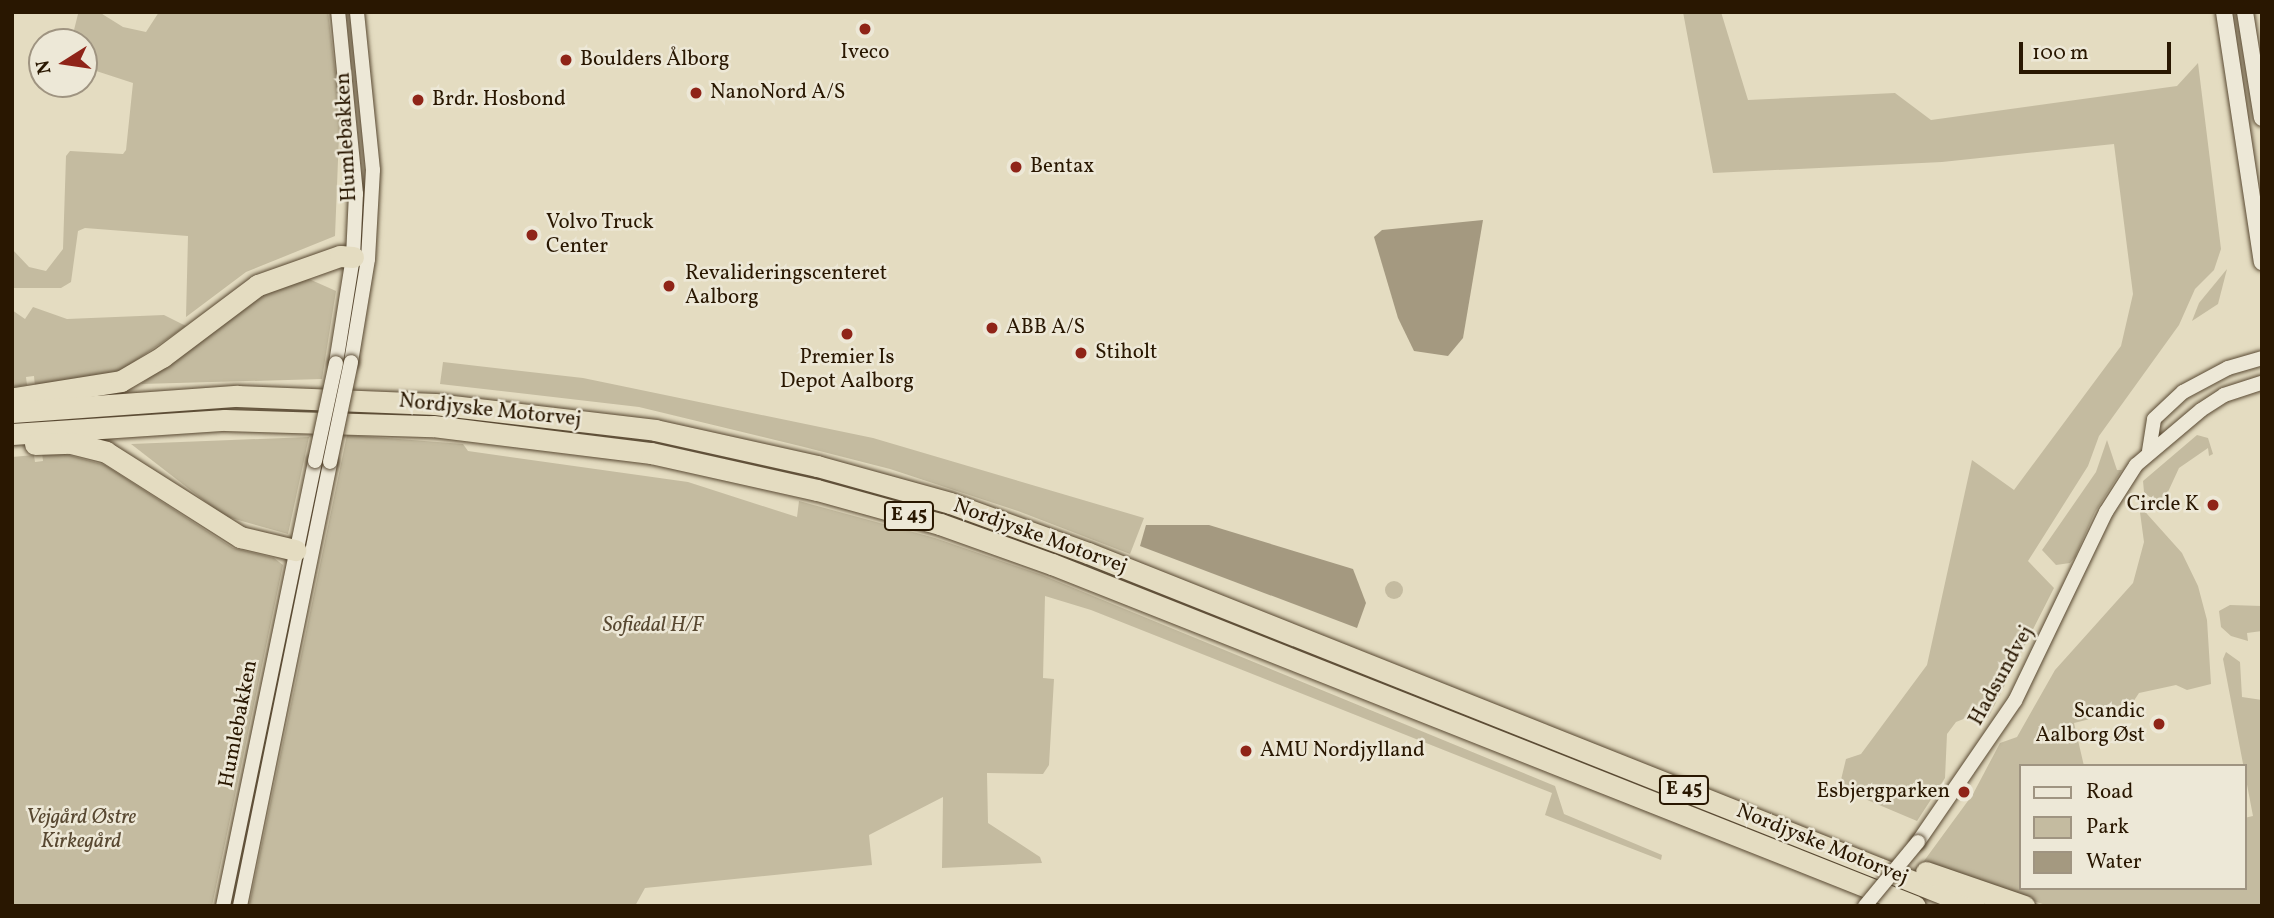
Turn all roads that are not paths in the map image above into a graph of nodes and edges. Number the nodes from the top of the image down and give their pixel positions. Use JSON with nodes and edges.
{"nodes":[{"id":1,"x":338,"y":12,"type":"edge"},
{"id":2,"x":357,"y":12,"type":"edge"},
{"id":3,"x":2224,"y":12,"type":"edge"},
{"id":4,"x":2245,"y":12,"type":"edge"},
{"id":5,"x":2262,"y":118,"type":"edge"},
{"id":6,"x":360,"y":258,"type":"junction"},
{"id":7,"x":2262,"y":262,"type":"edge"},
{"id":8,"x":2262,"y":358,"type":"edge"},
{"id":9,"x":2262,"y":383,"type":"edge"},
{"id":10,"x":12,"y":398,"type":"edge"},
{"id":11,"x":12,"y":412,"type":"edge"},
{"id":12,"x":12,"y":434,"type":"edge"},
{"id":13,"x":12,"y":446,"type":"edge"},
{"id":14,"x":2149,"y":451,"type":"junction"},
{"id":15,"x":323,"y":461,"type":"junction"},
{"id":16,"x":303,"y":551,"type":"junction"},
{"id":17,"x":1532,"y":729,"type":"junction"},
{"id":18,"x":1686,"y":814,"type":"junction"},
{"id":19,"x":223,"y":906,"type":"edge"},
{"id":20,"x":240,"y":906,"type":"edge"},
{"id":21,"x":1865,"y":906,"type":"edge"},
{"id":22,"x":1880,"y":906,"type":"edge"},
{"id":23,"x":1915,"y":906,"type":"edge"},
{"id":24,"x":1974,"y":906,"type":"edge"},
{"id":25,"x":2024,"y":906,"type":"edge"}],
"edges":[{"from":1,"to":6,"type":"street","name":"Humlebakken"},
{"from":2,"to":6,"type":"street","name":"Humlebakken"},
{"from":3,"to":7,"type":"main road"},
{"from":4,"to":5,"type":"main road"},
{"from":6,"to":10,"type":"highway"},
{"from":6,"to":15,"type":"street","name":"Humlebakken","bridge":true},
{"from":6,"to":15,"type":"street","name":"Humlebakken","bridge":true},
{"from":8,"to":14,"type":"street","name":"Hadsundvej"},
{"from":9,"to":14,"type":"street","name":"Hadsundvej"},
{"from":11,"to":17,"type":"highway","name":"Nordjyske Motorvej","number":"E 45"},
{"from":12,"to":18,"type":"highway","name":"Nordjyske Motorvej","number":"E 45"},
{"from":13,"to":16,"type":"highway"},
{"from":14,"to":21,"type":"street","name":"Hadsundvej","bridge":true},
{"from":15,"to":16,"type":"street","name":"Humlebakken"},
{"from":16,"to":19,"type":"street","name":"Humlebakken"},
{"from":16,"to":20,"type":"street","name":"Humlebakken"},
{"from":17,"to":24,"type":"highway","name":"Nordjyske Motorvej","number":"E 45"},
{"from":17,"to":25,"type":"highway"},
{"from":18,"to":22,"type":"highway"},
{"from":18,"to":23,"type":"highway","name":"Nordjyske Motorvej","number":"E 45"}]}
